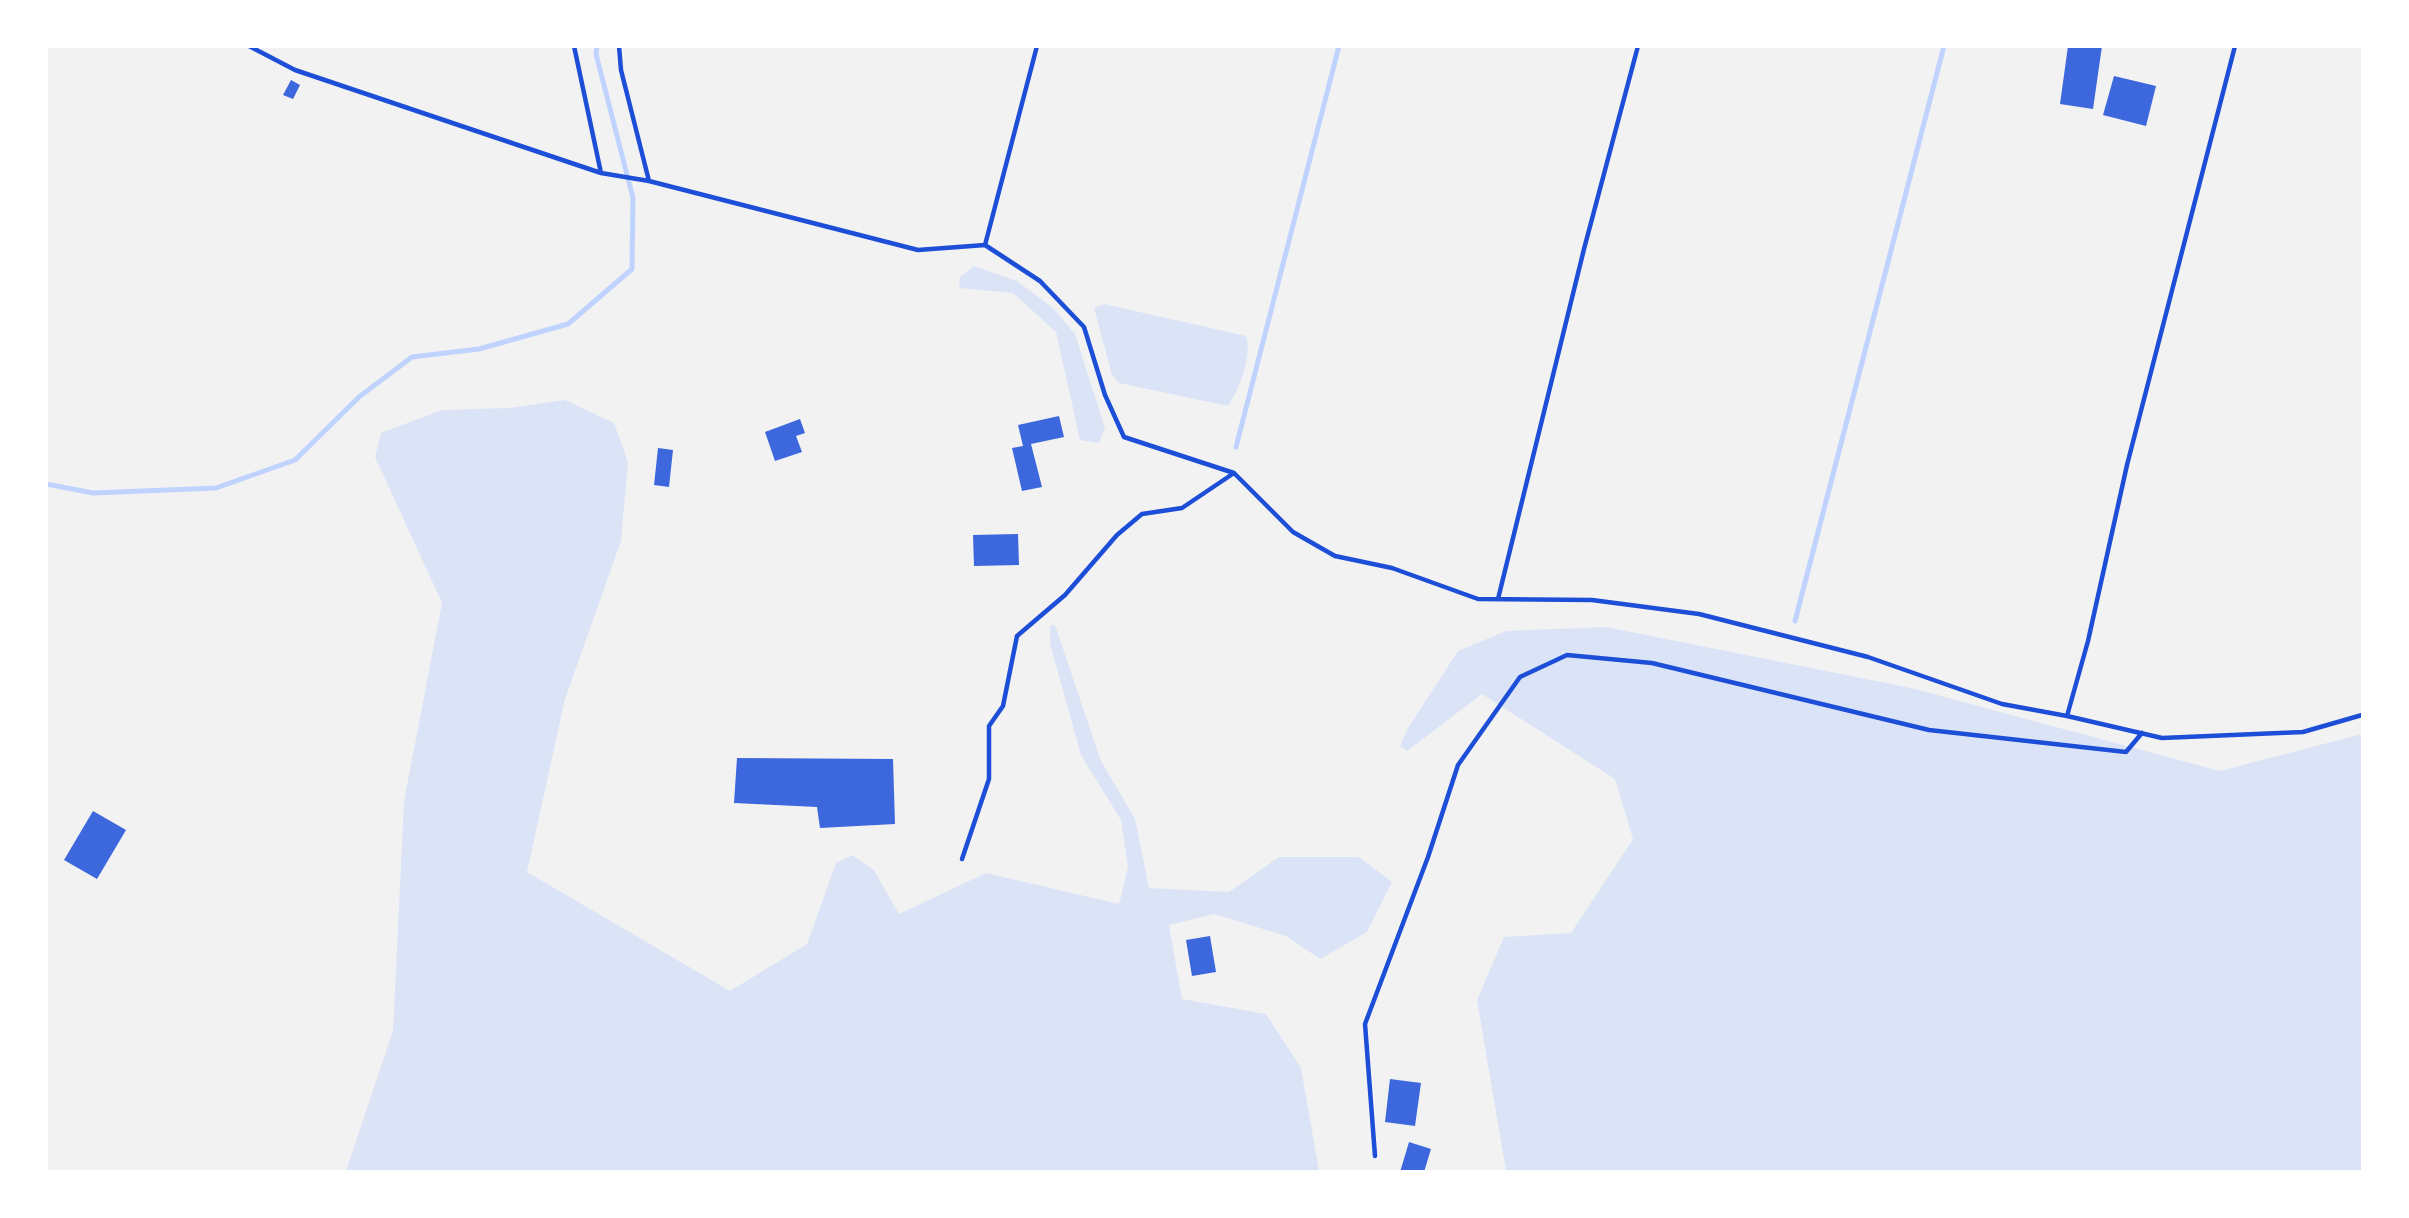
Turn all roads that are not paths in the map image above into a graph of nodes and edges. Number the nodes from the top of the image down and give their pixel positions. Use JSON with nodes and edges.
{"nodes":[{"id":1,"x":249,"y":46,"type":"edge"},
{"id":2,"x":574,"y":46,"type":"edge"},
{"id":3,"x":619,"y":46,"type":"edge"},
{"id":4,"x":1037,"y":46,"type":"edge"},
{"id":5,"x":1638,"y":46,"type":"edge"},
{"id":6,"x":2235,"y":46,"type":"edge"},
{"id":7,"x":601,"y":173,"type":"junction"},
{"id":8,"x":649,"y":181,"type":"junction"},
{"id":9,"x":985,"y":245,"type":"junction"},
{"id":10,"x":1234,"y":473,"type":"junction"},
{"id":11,"x":1498,"y":599,"type":"junction"},
{"id":12,"x":2362,"y":715,"type":"edge"},
{"id":13,"x":2067,"y":716,"type":"junction"},
{"id":14,"x":2142,"y":733,"type":"junction"},
{"id":15,"x":962,"y":859,"type":"dead end"},
{"id":16,"x":1375,"y":1156,"type":"dead end"}],
"edges":[{"from":1,"to":7,"type":"lane"},
{"from":2,"to":7,"type":"lane"},
{"from":3,"to":8,"type":"lane"},
{"from":4,"to":9,"type":"lane"},
{"from":5,"to":11,"type":"lane"},
{"from":6,"to":13,"type":"lane"},
{"from":7,"to":8,"type":"lane"},
{"from":8,"to":9,"type":"lane"},
{"from":9,"to":10,"type":"lane"},
{"from":10,"to":11,"type":"lane"},
{"from":10,"to":15,"type":"lane"},
{"from":11,"to":13,"type":"lane"},
{"from":12,"to":14,"type":"lane"},
{"from":13,"to":14,"type":"lane"},
{"from":14,"to":16,"type":"lane"}]}
